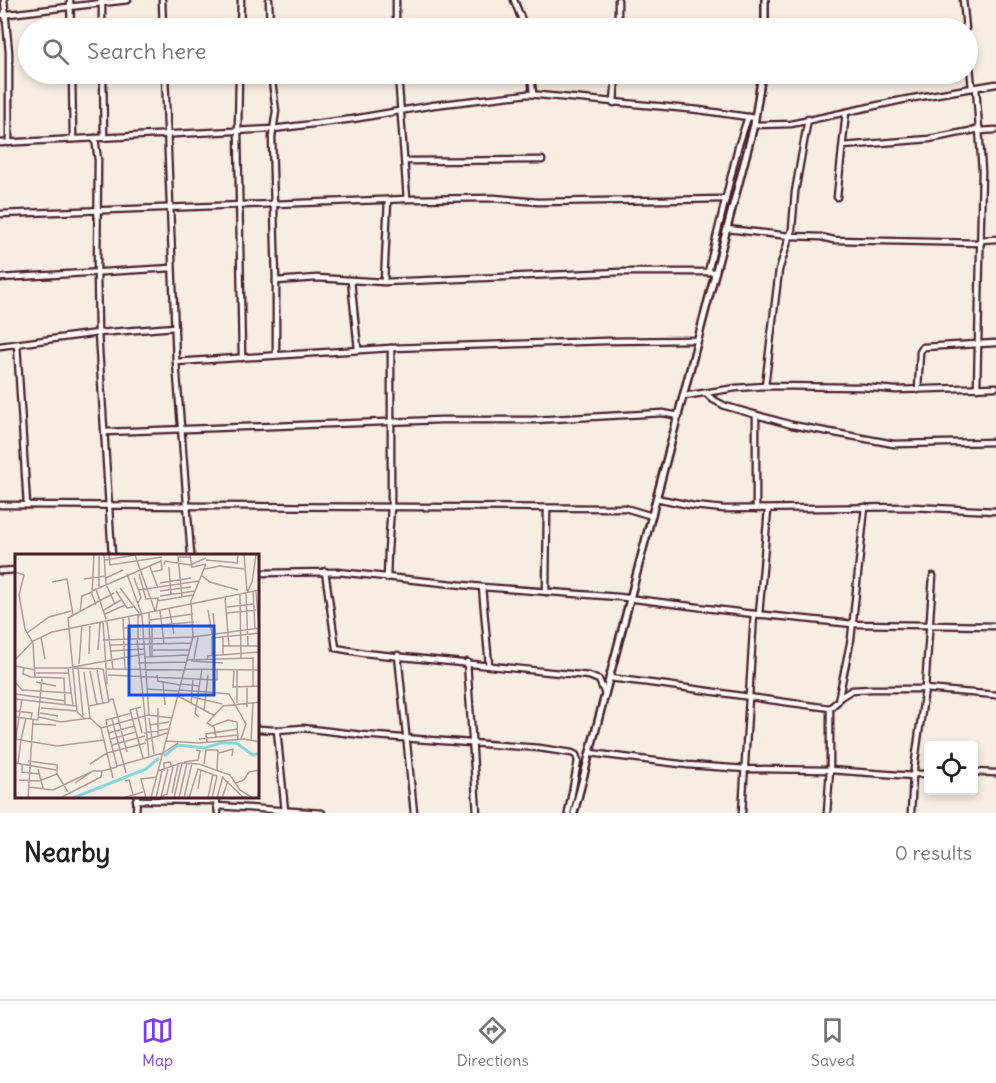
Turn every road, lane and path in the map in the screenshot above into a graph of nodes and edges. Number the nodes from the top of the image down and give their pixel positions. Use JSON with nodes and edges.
{"nodes":[{"id":1,"x":4,"y":0,"type":"edge"},
{"id":2,"x":128,"y":0,"type":"edge"},
{"id":3,"x":162,"y":0,"type":"edge"},
{"id":4,"x":241,"y":0,"type":"edge"},
{"id":5,"x":270,"y":0,"type":"edge"},
{"id":6,"x":396,"y":0,"type":"edge"},
{"id":7,"x":514,"y":0,"type":"edge"},
{"id":8,"x":618,"y":0,"type":"edge"},
{"id":9,"x":765,"y":0,"type":"edge"},
{"id":10,"x":963,"y":0,"type":"edge"},
{"id":11,"x":102,"y":1,"type":"edge"},
{"id":12,"x":70,"y":3,"type":"edge"},
{"id":13,"x":2,"y":15,"type":"edge"},
{"id":14,"x":102,"y":18,"type":"edge"},
{"id":15,"x":163,"y":18,"type":"edge"},
{"id":16,"x":240,"y":18,"type":"edge"},
{"id":17,"x":270,"y":18,"type":"edge"},
{"id":18,"x":396,"y":18,"type":"edge"},
{"id":19,"x":521,"y":18,"type":"edge"},
{"id":20,"x":618,"y":18,"type":"edge"},
{"id":21,"x":765,"y":18,"type":"edge"},
{"id":22,"x":965,"y":18,"type":"edge"},
{"id":23,"x":72,"y":84,"type":"edge"},
{"id":24,"x":103,"y":84,"type":"edge"},
{"id":25,"x":165,"y":84,"type":"edge"},
{"id":26,"x":239,"y":84,"type":"edge"},
{"id":27,"x":272,"y":84,"type":"edge"},
{"id":28,"x":399,"y":84,"type":"edge"},
{"id":29,"x":532,"y":84,"type":"edge"},
{"id":30,"x":615,"y":84,"type":"edge"},
{"id":31,"x":760,"y":84,"type":"edge"},
{"id":32,"x":973,"y":84,"type":"edge"},
{"id":33,"x":996,"y":84,"type":"edge"},
{"id":34,"x":974,"y":88,"type":"junction"},
{"id":35,"x":533,"y":94,"type":"junction"},
{"id":36,"x":614,"y":103,"type":"junction"},
{"id":37,"x":401,"y":111,"type":"junction"},
{"id":38,"x":846,"y":111,"type":"junction"},
{"id":39,"x":748,"y":117,"type":"junction"},
{"id":40,"x":808,"y":119,"type":"junction"},
{"id":41,"x":754,"y":122,"type":"junction"},
{"id":42,"x":273,"y":129,"type":"junction"},
{"id":43,"x":980,"y":130,"type":"junction"},
{"id":44,"x":996,"y":130,"type":"edge"},
{"id":45,"x":238,"y":132,"type":"junction"},
{"id":46,"x":167,"y":136,"type":"junction"},
{"id":47,"x":95,"y":138,"type":"junction"},
{"id":48,"x":104,"y":138,"type":"junction"},
{"id":49,"x":73,"y":139,"type":"junction"},
{"id":50,"x":9,"y":142,"type":"junction"},
{"id":51,"x":0,"y":143,"type":"edge"},
{"id":52,"x":843,"y":146,"type":"junction"},
{"id":53,"x":542,"y":160,"type":"dead end"},
{"id":54,"x":406,"y":161,"type":"junction"},
{"id":55,"x":837,"y":197,"type":"dead end"},
{"id":56,"x":408,"y":199,"type":"junction"},
{"id":57,"x":726,"y":199,"type":"junction"},
{"id":58,"x":388,"y":200,"type":"junction"},
{"id":59,"x":275,"y":205,"type":"junction"},
{"id":60,"x":240,"y":206,"type":"junction"},
{"id":61,"x":169,"y":208,"type":"junction"},
{"id":62,"x":97,"y":210,"type":"junction"},
{"id":63,"x":0,"y":214,"type":"edge"},
{"id":64,"x":727,"y":229,"type":"junction"},
{"id":65,"x":790,"y":236,"type":"junction"},
{"id":66,"x":996,"y":239,"type":"edge"},
{"id":67,"x":981,"y":241,"type":"junction"},
{"id":68,"x":172,"y":268,"type":"junction"},
{"id":69,"x":708,"y":272,"type":"junction"},
{"id":70,"x":716,"y":272,"type":"junction"},
{"id":71,"x":97,"y":273,"type":"junction"},
{"id":72,"x":0,"y":278,"type":"edge"},
{"id":73,"x":276,"y":281,"type":"junction"},
{"id":74,"x":351,"y":281,"type":"junction"},
{"id":75,"x":384,"y":282,"type":"junction"},
{"id":76,"x":175,"y":327,"type":"junction"},
{"id":77,"x":98,"y":333,"type":"junction"},
{"id":78,"x":698,"y":340,"type":"junction"},
{"id":79,"x":978,"y":343,"type":"junction"},
{"id":80,"x":996,"y":343,"type":"edge"},
{"id":81,"x":17,"y":344,"type":"junction"},
{"id":82,"x":0,"y":346,"type":"edge"},
{"id":83,"x":392,"y":348,"type":"junction"},
{"id":84,"x":358,"y":349,"type":"junction"},
{"id":85,"x":276,"y":355,"type":"junction"},
{"id":86,"x":242,"y":358,"type":"junction"},
{"id":87,"x":176,"y":362,"type":"junction"},
{"id":88,"x":765,"y":386,"type":"junction"},
{"id":89,"x":996,"y":387,"type":"edge"},
{"id":90,"x":977,"y":388,"type":"junction"},
{"id":91,"x":918,"y":390,"type":"junction"},
{"id":92,"x":706,"y":393,"type":"junction"},
{"id":93,"x":684,"y":396,"type":"junction"},
{"id":94,"x":756,"y":415,"type":"junction"},
{"id":95,"x":679,"y":416,"type":"junction"},
{"id":96,"x":391,"y":422,"type":"junction"},
{"id":97,"x":182,"y":429,"type":"junction"},
{"id":98,"x":105,"y":432,"type":"junction"},
{"id":99,"x":996,"y":442,"type":"edge"},
{"id":100,"x":656,"y":498,"type":"junction"},
{"id":101,"x":0,"y":505,"type":"edge"},
{"id":102,"x":27,"y":505,"type":"junction"},
{"id":103,"x":108,"y":505,"type":"junction"},
{"id":104,"x":188,"y":507,"type":"junction"},
{"id":105,"x":391,"y":507,"type":"junction"},
{"id":106,"x":866,"y":507,"type":"junction"},
{"id":107,"x":547,"y":509,"type":"junction"},
{"id":108,"x":756,"y":509,"type":"junction"},
{"id":109,"x":768,"y":510,"type":"junction"},
{"id":110,"x":996,"y":511,"type":"edge"},
{"id":111,"x":652,"y":516,"type":"junction"},
{"id":112,"x":112,"y":554,"type":"edge"},
{"id":113,"x":191,"y":554,"type":"edge"},
{"id":114,"x":15,"y":570,"type":"edge"},
{"id":115,"x":0,"y":571,"type":"edge"},
{"id":116,"x":325,"y":571,"type":"junction"},
{"id":117,"x":260,"y":573,"type":"edge"},
{"id":118,"x":933,"y":576,"type":"dead end"},
{"id":119,"x":387,"y":578,"type":"junction"},
{"id":120,"x":482,"y":587,"type":"junction"},
{"id":121,"x":546,"y":592,"type":"junction"},
{"id":122,"x":631,"y":598,"type":"junction"},
{"id":123,"x":757,"y":615,"type":"junction"},
{"id":124,"x":853,"y":624,"type":"junction"},
{"id":125,"x":930,"y":626,"type":"junction"},
{"id":126,"x":996,"y":626,"type":"edge"},
{"id":127,"x":398,"y":655,"type":"junction"},
{"id":128,"x":466,"y":662,"type":"junction"},
{"id":129,"x":489,"y":665,"type":"junction"},
{"id":130,"x":609,"y":678,"type":"junction"},
{"id":131,"x":925,"y":689,"type":"junction"},
{"id":132,"x":605,"y":694,"type":"junction"},
{"id":133,"x":996,"y":696,"type":"edge"},
{"id":134,"x":748,"y":698,"type":"junction"},
{"id":135,"x":839,"y":698,"type":"junction"},
{"id":136,"x":830,"y":708,"type":"junction"},
{"id":137,"x":260,"y":729,"type":"edge"},
{"id":138,"x":277,"y":730,"type":"junction"},
{"id":139,"x":406,"y":738,"type":"junction"},
{"id":140,"x":472,"y":743,"type":"junction"},
{"id":141,"x":590,"y":753,"type":"junction"},
{"id":142,"x":746,"y":769,"type":"junction"},
{"id":143,"x":830,"y":770,"type":"junction"},
{"id":144,"x":978,"y":772,"type":"edge"},
{"id":145,"x":996,"y":773,"type":"edge"},
{"id":146,"x":924,"y":775,"type":"edge"},
{"id":147,"x":913,"y":776,"type":"junction"},
{"id":148,"x":137,"y":798,"type":"edge"},
{"id":149,"x":216,"y":801,"type":"edge"},
{"id":150,"x":285,"y":811,"type":"junction"},
{"id":151,"x":136,"y":813,"type":"edge"},
{"id":152,"x":218,"y":813,"type":"edge"},
{"id":153,"x":322,"y":813,"type":"edge"},
{"id":154,"x":414,"y":813,"type":"edge"},
{"id":155,"x":477,"y":813,"type":"edge"},
{"id":156,"x":568,"y":813,"type":"edge"},
{"id":157,"x":574,"y":813,"type":"edge"},
{"id":158,"x":742,"y":813,"type":"edge"},
{"id":159,"x":827,"y":813,"type":"edge"},
{"id":160,"x":911,"y":813,"type":"edge"}],
"edges":[{"from":1,"to":13,"type":"street"},
{"from":2,"to":11,"type":"street"},
{"from":3,"to":15,"type":"street"},
{"from":4,"to":16,"type":"street"},
{"from":5,"to":17,"type":"street"},
{"from":6,"to":18,"type":"street"},
{"from":7,"to":19,"type":"street"},
{"from":8,"to":20,"type":"street"},
{"from":9,"to":21,"type":"street"},
{"from":10,"to":22,"type":"street"},
{"from":11,"to":12,"type":"street"},
{"from":11,"to":14,"type":"street"},
{"from":12,"to":13,"type":"street"},
{"from":13,"to":50,"type":"street"},
{"from":23,"to":49,"type":"street"},
{"from":24,"to":48,"type":"street"},
{"from":25,"to":46,"type":"street"},
{"from":26,"to":45,"type":"street"},
{"from":27,"to":42,"type":"street"},
{"from":28,"to":37,"type":"street"},
{"from":29,"to":35,"type":"street"},
{"from":30,"to":36,"type":"street"},
{"from":31,"to":41,"type":"street"},
{"from":32,"to":34,"type":"street"},
{"from":33,"to":34,"type":"street"},
{"from":34,"to":38,"type":"street"},
{"from":34,"to":43,"type":"street"},
{"from":35,"to":36,"type":"street"},
{"from":35,"to":37,"type":"street"},
{"from":36,"to":39,"type":"street"},
{"from":37,"to":42,"type":"street"},
{"from":37,"to":54,"type":"street"},
{"from":38,"to":40,"type":"street"},
{"from":38,"to":52,"type":"street"},
{"from":39,"to":41,"type":"street"},
{"from":39,"to":57,"type":"street"},
{"from":40,"to":41,"type":"street"},
{"from":40,"to":65,"type":"street"},
{"from":41,"to":64,"type":"street"},
{"from":42,"to":45,"type":"street"},
{"from":42,"to":59,"type":"street"},
{"from":43,"to":44,"type":"street"},
{"from":43,"to":52,"type":"street"},
{"from":43,"to":67,"type":"street"},
{"from":45,"to":46,"type":"street"},
{"from":45,"to":60,"type":"street"},
{"from":46,"to":48,"type":"street"},
{"from":46,"to":61,"type":"street"},
{"from":47,"to":48,"type":"street"},
{"from":47,"to":49,"type":"street"},
{"from":47,"to":62,"type":"street"},
{"from":49,"to":50,"type":"street"},
{"from":50,"to":51,"type":"street"},
{"from":52,"to":55,"type":"street"},
{"from":53,"to":54,"type":"street"},
{"from":54,"to":56,"type":"street"},
{"from":56,"to":57,"type":"street"},
{"from":56,"to":58,"type":"street"},
{"from":57,"to":69,"type":"street"},
{"from":58,"to":59,"type":"street"},
{"from":58,"to":75,"type":"street"},
{"from":59,"to":60,"type":"street"},
{"from":59,"to":73,"type":"street"},
{"from":60,"to":61,"type":"street"},
{"from":60,"to":86,"type":"street"},
{"from":61,"to":62,"type":"street"},
{"from":61,"to":68,"type":"street"},
{"from":62,"to":63,"type":"street"},
{"from":62,"to":71,"type":"street"},
{"from":64,"to":65,"type":"street"},
{"from":64,"to":70,"type":"street"},
{"from":65,"to":67,"type":"street"},
{"from":65,"to":88,"type":"street"},
{"from":66,"to":67,"type":"street"},
{"from":67,"to":79,"type":"street"},
{"from":68,"to":71,"type":"street"},
{"from":68,"to":76,"type":"street"},
{"from":69,"to":70,"type":"street"},
{"from":69,"to":75,"type":"street"},
{"from":70,"to":78,"type":"street"},
{"from":71,"to":72,"type":"street"},
{"from":71,"to":77,"type":"street"},
{"from":73,"to":74,"type":"street"},
{"from":73,"to":85,"type":"street"},
{"from":74,"to":75,"type":"street"},
{"from":74,"to":84,"type":"street"},
{"from":76,"to":77,"type":"street"},
{"from":76,"to":87,"type":"street"},
{"from":77,"to":81,"type":"street"},
{"from":77,"to":98,"type":"street"},
{"from":78,"to":83,"type":"street"},
{"from":78,"to":93,"type":"street"},
{"from":79,"to":80,"type":"street"},
{"from":79,"to":90,"type":"street"},
{"from":79,"to":91,"type":"street"},
{"from":81,"to":82,"type":"street"},
{"from":81,"to":102,"type":"street"},
{"from":83,"to":84,"type":"street"},
{"from":83,"to":96,"type":"street"},
{"from":84,"to":85,"type":"street"},
{"from":85,"to":86,"type":"street"},
{"from":86,"to":87,"type":"street"},
{"from":87,"to":97,"type":"street"},
{"from":88,"to":91,"type":"street"},
{"from":88,"to":92,"type":"street"},
{"from":89,"to":90,"type":"street"},
{"from":90,"to":91,"type":"street"},
{"from":92,"to":93,"type":"street"},
{"from":92,"to":94,"type":"street"},
{"from":93,"to":95,"type":"street"},
{"from":94,"to":99,"type":"street"},
{"from":94,"to":108,"type":"street"},
{"from":95,"to":96,"type":"street"},
{"from":95,"to":100,"type":"street"},
{"from":96,"to":97,"type":"street"},
{"from":96,"to":105,"type":"street"},
{"from":97,"to":98,"type":"street"},
{"from":97,"to":104,"type":"street"},
{"from":98,"to":103,"type":"street"},
{"from":100,"to":108,"type":"street"},
{"from":100,"to":111,"type":"street"},
{"from":101,"to":102,"type":"street"},
{"from":102,"to":103,"type":"street"},
{"from":103,"to":104,"type":"street"},
{"from":103,"to":112,"type":"street"},
{"from":104,"to":105,"type":"street"},
{"from":104,"to":113,"type":"street"},
{"from":105,"to":107,"type":"street"},
{"from":105,"to":119,"type":"street"},
{"from":106,"to":109,"type":"street"},
{"from":106,"to":110,"type":"street"},
{"from":106,"to":124,"type":"street"},
{"from":107,"to":111,"type":"street"},
{"from":107,"to":121,"type":"street"},
{"from":108,"to":109,"type":"street"},
{"from":109,"to":123,"type":"street"},
{"from":111,"to":122,"type":"street"},
{"from":114,"to":115,"type":"street"},
{"from":116,"to":117,"type":"street"},
{"from":116,"to":119,"type":"street"},
{"from":116,"to":127,"type":"street"},
{"from":118,"to":125,"type":"street"},
{"from":119,"to":120,"type":"street"},
{"from":120,"to":121,"type":"street"},
{"from":120,"to":129,"type":"street"},
{"from":121,"to":122,"type":"street"},
{"from":122,"to":123,"type":"street"},
{"from":122,"to":130,"type":"street"},
{"from":123,"to":124,"type":"street"},
{"from":123,"to":134,"type":"street"},
{"from":124,"to":125,"type":"street"},
{"from":124,"to":135,"type":"street"},
{"from":125,"to":126,"type":"street"},
{"from":125,"to":131,"type":"street"},
{"from":127,"to":128,"type":"street"},
{"from":127,"to":139,"type":"street"},
{"from":128,"to":129,"type":"street"},
{"from":128,"to":140,"type":"street"},
{"from":129,"to":132,"type":"street"},
{"from":130,"to":132,"type":"street"},
{"from":130,"to":134,"type":"street"},
{"from":131,"to":133,"type":"street"},
{"from":131,"to":135,"type":"street"},
{"from":131,"to":147,"type":"street"},
{"from":132,"to":141,"type":"street"},
{"from":134,"to":136,"type":"street"},
{"from":134,"to":142,"type":"street"},
{"from":135,"to":136,"type":"street"},
{"from":136,"to":143,"type":"street"},
{"from":137,"to":138,"type":"street"},
{"from":138,"to":139,"type":"street"},
{"from":138,"to":150,"type":"street"},
{"from":139,"to":140,"type":"street"},
{"from":139,"to":154,"type":"street"},
{"from":140,"to":155,"type":"street"},
{"from":140,"to":156,"type":"street"},
{"from":141,"to":142,"type":"street"},
{"from":141,"to":157,"type":"street"},
{"from":142,"to":143,"type":"street"},
{"from":142,"to":158,"type":"street"},
{"from":143,"to":147,"type":"street"},
{"from":143,"to":159,"type":"street"},
{"from":144,"to":145,"type":"street"},
{"from":146,"to":147,"type":"street"},
{"from":147,"to":160,"type":"street"},
{"from":148,"to":149,"type":"street"},
{"from":148,"to":151,"type":"street"},
{"from":149,"to":150,"type":"street"},
{"from":149,"to":152,"type":"street"},
{"from":150,"to":153,"type":"street"}]}
